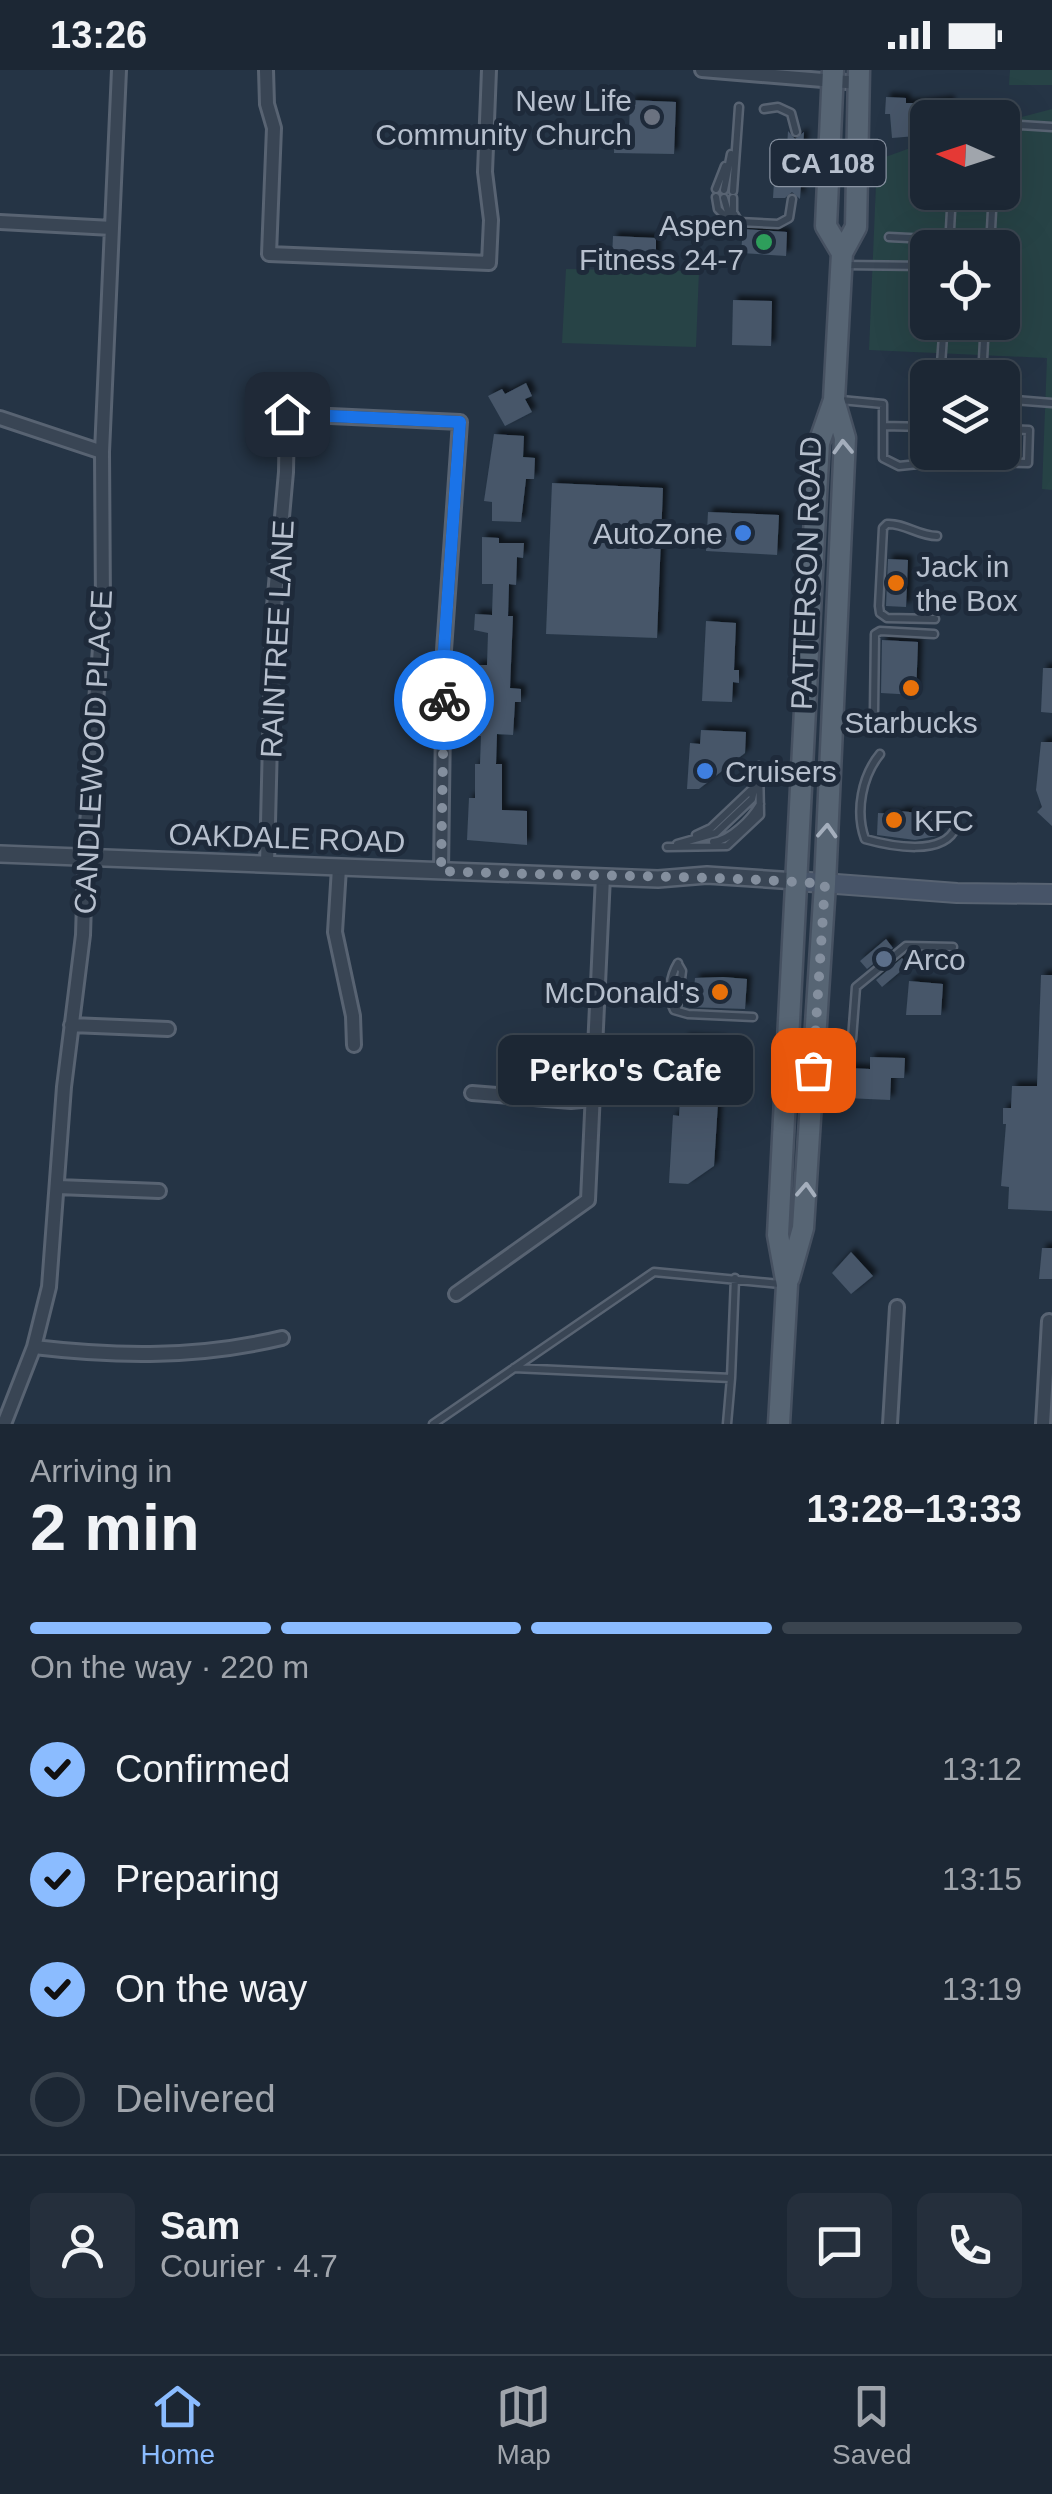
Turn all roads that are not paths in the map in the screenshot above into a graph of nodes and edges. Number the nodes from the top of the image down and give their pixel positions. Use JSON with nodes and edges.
{"nodes":[{"id":1,"x":119,"y":70,"type":"edge"},
{"id":2,"x":266,"y":70,"type":"edge"},
{"id":3,"x":489,"y":70,"type":"edge"},
{"id":4,"x":702,"y":70,"type":"edge"},
{"id":5,"x":833,"y":75,"type":"edge"},
{"id":6,"x":859,"y":77,"type":"edge"},
{"id":7,"x":739,"y":107,"type":"dead end"},
{"id":8,"x":764,"y":109,"type":"dead end"},
{"id":9,"x":1020,"y":125,"type":"edge"},
{"id":10,"x":1052,"y":127,"type":"edge"},
{"id":11,"x":796,"y":132,"type":"dead end"},
{"id":12,"x":735,"y":144,"type":"junction"},
{"id":13,"x":724,"y":194,"type":"junction"},
{"id":14,"x":792,"y":198,"type":"dead end"},
{"id":15,"x":0,"y":222,"type":"edge"},
{"id":16,"x":739,"y":222,"type":"junction"},
{"id":17,"x":112,"y":228,"type":"junction"},
{"id":18,"x":889,"y":237,"type":"dead end"},
{"id":19,"x":910,"y":239,"type":"edge"},
{"id":20,"x":842,"y":259,"type":"junction"},
{"id":21,"x":910,"y":265,"type":"edge"},
{"id":22,"x":834,"y":400,"type":"junction"},
{"id":23,"x":1020,"y":400,"type":"edge"},
{"id":24,"x":1052,"y":403,"type":"edge"},
{"id":25,"x":0,"y":418,"type":"edge"},
{"id":26,"x":883,"y":426,"type":"junction"},
{"id":27,"x":910,"y":427,"type":"edge"},
{"id":28,"x":1020,"y":430,"type":"edge"},
{"id":29,"x":102,"y":452,"type":"junction"},
{"id":30,"x":1020,"y":462,"type":"edge"},
{"id":31,"x":910,"y":465,"type":"edge"},
{"id":32,"x":938,"y":536,"type":"dead end"},
{"id":33,"x":935,"y":619,"type":"dead end"},
{"id":34,"x":934,"y":634,"type":"dead end"},
{"id":35,"x":874,"y":711,"type":"dead end"},
{"id":36,"x":880,"y":754,"type":"dead end"},
{"id":37,"x":956,"y":827,"type":"dead end"},
{"id":38,"x":667,"y":847,"type":"joint"},
{"id":39,"x":0,"y":854,"type":"edge"},
{"id":40,"x":86,"y":858,"type":"junction"},
{"id":41,"x":267,"y":864,"type":"junction"},
{"id":42,"x":339,"y":868,"type":"junction"},
{"id":43,"x":441,"y":871,"type":"junction"},
{"id":44,"x":602,"y":876,"type":"junction"},
{"id":45,"x":796,"y":881,"type":"junction"},
{"id":46,"x":825,"y":884,"type":"junction"},
{"id":47,"x":1052,"y":894,"type":"edge"},
{"id":48,"x":953,"y":947,"type":"dead end"},
{"id":49,"x":678,"y":963,"type":"dead end"},
{"id":50,"x":754,"y":1018,"type":"dead end"},
{"id":51,"x":71,"y":1025,"type":"junction"},
{"id":52,"x":168,"y":1029,"type":"dead end"},
{"id":53,"x":852,"y":1040,"type":"dead end"},
{"id":54,"x":354,"y":1045,"type":"dead end"},
{"id":55,"x":472,"y":1093,"type":"dead end"},
{"id":56,"x":592,"y":1099,"type":"junction"},
{"id":57,"x":58,"y":1187,"type":"junction"},
{"id":58,"x":159,"y":1190,"type":"dead end"},
{"id":59,"x":735,"y":1278,"type":"junction"},
{"id":60,"x":786,"y":1285,"type":"junction"},
{"id":61,"x":456,"y":1294,"type":"dead end"},
{"id":62,"x":898,"y":1307,"type":"dead end"},
{"id":63,"x":1048,"y":1321,"type":"dead end"},
{"id":64,"x":282,"y":1338,"type":"dead end"},
{"id":65,"x":34,"y":1347,"type":"junction"},
{"id":66,"x":513,"y":1368,"type":"junction"},
{"id":67,"x":730,"y":1378,"type":"junction"},
{"id":68,"x":4,"y":1424,"type":"edge"},
{"id":69,"x":433,"y":1424,"type":"edge"},
{"id":70,"x":728,"y":1424,"type":"edge"},
{"id":71,"x":779,"y":1424,"type":"edge"},
{"id":72,"x":890,"y":1424,"type":"edge"},
{"id":73,"x":1043,"y":1424,"type":"edge"}],
"edges":[{"from":1,"to":17,"type":"street","name":"CANDLEWOOD PLACE"},
{"from":2,"to":3,"type":"street"},
{"from":4,"to":5,"type":"street"},
{"from":5,"to":6,"type":"street"},
{"from":5,"to":20,"type":"main road","name":"PATTERSON ROAD","number":"CA 108"},
{"from":6,"to":20,"type":"main road","name":"PATTERSON ROAD","number":"CA 108"},
{"from":7,"to":12,"type":"lane"},
{"from":8,"to":11,"type":"lane"},
{"from":9,"to":10,"type":"lane"},
{"from":12,"to":13,"type":"lane"},
{"from":12,"to":13,"type":"lane"},
{"from":13,"to":16,"type":"lane"},
{"from":13,"to":16,"type":"lane"},
{"from":14,"to":16,"type":"lane"},
{"from":15,"to":17,"type":"street"},
{"from":17,"to":29,"type":"street","name":"CANDLEWOOD PLACE"},
{"from":18,"to":19,"type":"lane"},
{"from":20,"to":21,"type":"lane"},
{"from":20,"to":22,"type":"main road","name":"PATTERSON ROAD","number":"CA 108"},
{"from":22,"to":26,"type":"lane"},
{"from":22,"to":45,"type":"main road","name":"PATTERSON ROAD","number":"CA 108"},
{"from":46,"to":22,"type":"main road","name":"PATTERSON ROAD","number":"CA 108","one_way":true},
{"from":23,"to":24,"type":"lane"},
{"from":25,"to":29,"type":"street"},
{"from":26,"to":27,"type":"lane"},
{"from":26,"to":31,"type":"lane"},
{"from":28,"to":30,"type":"lane"},
{"from":29,"to":40,"type":"street","name":"CANDLEWOOD PLACE"},
{"from":32,"to":33,"type":"lane"},
{"from":34,"to":35,"type":"lane"},
{"from":36,"to":37,"type":"lane"},
{"from":38,"to":38,"type":"lane"},
{"from":39,"to":40,"type":"street","name":"OAKDALE ROAD"},
{"from":40,"to":41,"type":"street","name":"OAKDALE ROAD"},
{"from":40,"to":51,"type":"street","name":"CANDLEWOOD PLACE"},
{"from":41,"to":42,"type":"street","name":"OAKDALE ROAD"},
{"from":41,"to":43,"type":"street","name":"RAINTREE LANE"},
{"from":42,"to":43,"type":"street","name":"OAKDALE ROAD"},
{"from":42,"to":54,"type":"street"},
{"from":43,"to":44,"type":"street","name":"OAKDALE ROAD"},
{"from":44,"to":45,"type":"street","name":"OAKDALE ROAD"},
{"from":44,"to":56,"type":"street"},
{"from":45,"to":46,"type":"main road","name":"OAKDALE ROAD"},
{"from":45,"to":60,"type":"main road","name":"PATTERSON ROAD","number":"CA 108"},
{"from":46,"to":47,"type":"main road","name":"OAKDALE ROAD"},
{"from":60,"to":46,"type":"main road","name":"PATTERSON ROAD","number":"CA 108","one_way":true},
{"from":48,"to":53,"type":"lane"},
{"from":49,"to":50,"type":"lane"},
{"from":51,"to":52,"type":"street"},
{"from":51,"to":57,"type":"street","name":"CANDLEWOOD PLACE"},
{"from":55,"to":56,"type":"street"},
{"from":56,"to":61,"type":"street"},
{"from":57,"to":58,"type":"street"},
{"from":57,"to":65,"type":"street","name":"CANDLEWOOD PLACE"},
{"from":59,"to":60,"type":"lane"},
{"from":59,"to":66,"type":"lane"},
{"from":59,"to":67,"type":"lane"},
{"from":60,"to":71,"type":"main road","name":"PATTERSON ROAD","number":"CA 108"},
{"from":62,"to":72,"type":"street"},
{"from":63,"to":73,"type":"street"},
{"from":64,"to":65,"type":"street"},
{"from":65,"to":68,"type":"street","name":"CANDLEWOOD PLACE"},
{"from":66,"to":67,"type":"lane"},
{"from":66,"to":69,"type":"lane"},
{"from":67,"to":70,"type":"lane"}]}
